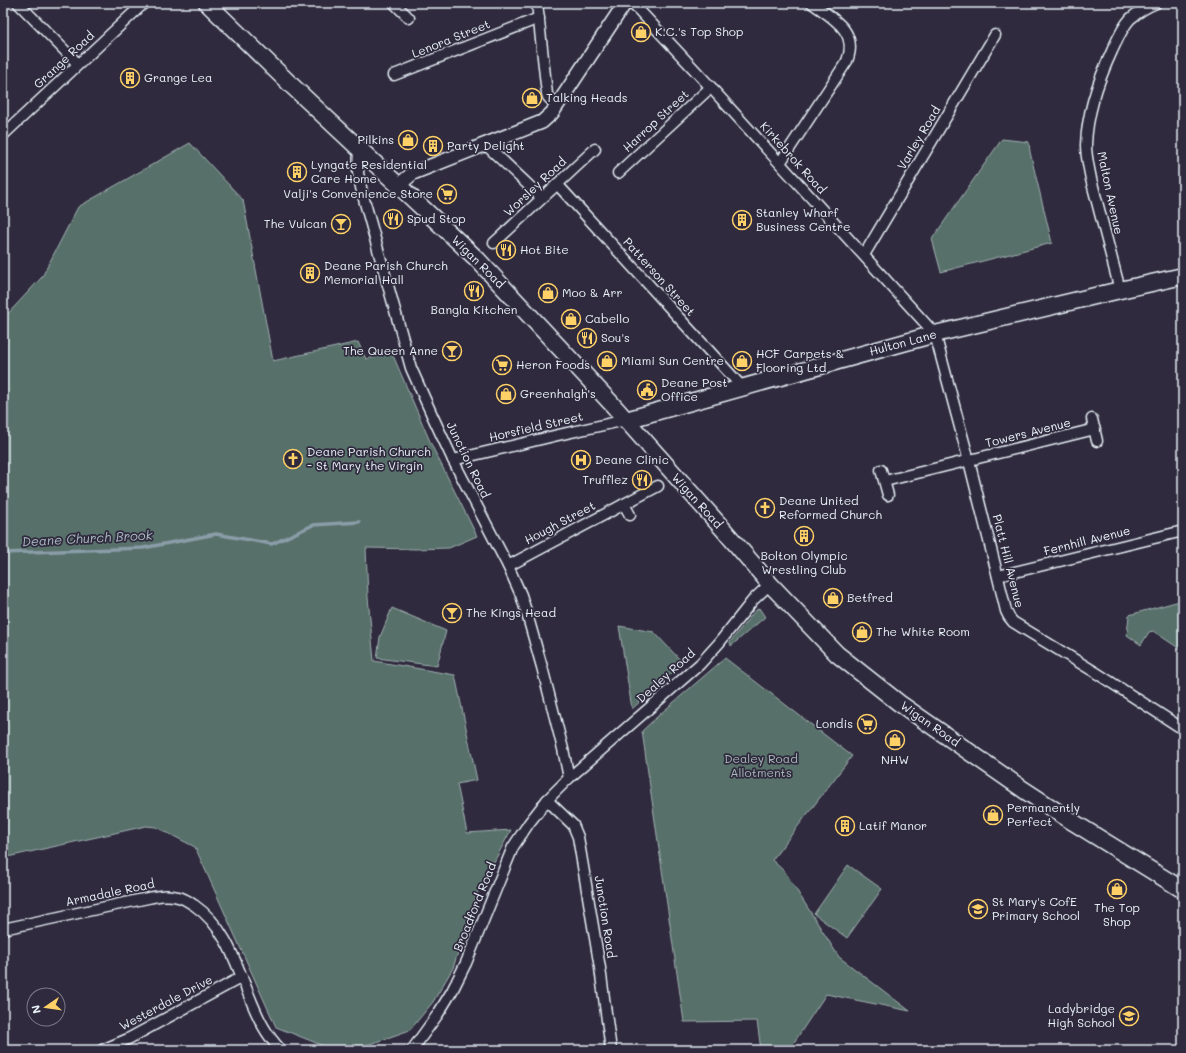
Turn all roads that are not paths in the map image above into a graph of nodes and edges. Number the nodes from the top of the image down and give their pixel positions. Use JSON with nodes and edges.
{"nodes":[{"id":1,"x":18,"y":3,"type":"edge"},
{"id":2,"x":144,"y":3,"type":"edge"},
{"id":3,"x":207,"y":3,"type":"edge"},
{"id":4,"x":394,"y":3,"type":"edge"},
{"id":5,"x":537,"y":3,"type":"edge"},
{"id":6,"x":625,"y":3,"type":"edge"},
{"id":7,"x":630,"y":3,"type":"edge"},
{"id":8,"x":812,"y":3,"type":"edge"},
{"id":9,"x":1156,"y":3,"type":"edge"},
{"id":10,"x":409,"y":18,"type":"dead end"},
{"id":11,"x":539,"y":18,"type":"junction"},
{"id":12,"x":996,"y":35,"type":"dead end"},
{"id":13,"x":78,"y":64,"type":"junction"},
{"id":14,"x":394,"y":75,"type":"dead end"},
{"id":15,"x":711,"y":87,"type":"junction"},
{"id":16,"x":557,"y":106,"type":"junction"},
{"id":17,"x":3,"y":135,"type":"edge"},
{"id":18,"x":485,"y":144,"type":"junction"},
{"id":19,"x":359,"y":148,"type":"junction"},
{"id":20,"x":594,"y":149,"type":"dead end"},
{"id":21,"x":780,"y":163,"type":"junction"},
{"id":22,"x":618,"y":173,"type":"dead end"},
{"id":23,"x":557,"y":184,"type":"junction"},
{"id":24,"x":399,"y":185,"type":"junction"},
{"id":25,"x":542,"y":198,"type":"junction"},
{"id":26,"x":494,"y":243,"type":"dead end"},
{"id":27,"x":864,"y":256,"type":"junction"},
{"id":28,"x":1183,"y":276,"type":"edge"},
{"id":29,"x":1120,"y":290,"type":"junction"},
{"id":30,"x":935,"y":334,"type":"junction"},
{"id":31,"x":742,"y":387,"type":"junction"},
{"id":32,"x":626,"y":420,"type":"junction"},
{"id":33,"x":1097,"y":441,"type":"dead end"},
{"id":34,"x":452,"y":460,"type":"junction"},
{"id":35,"x":969,"y":461,"type":"junction"},
{"id":36,"x":881,"y":470,"type":"dead end"},
{"id":37,"x":885,"y":482,"type":"junction"},
{"id":38,"x":658,"y":486,"type":"dead end"},
{"id":39,"x":888,"y":494,"type":"dead end"},
{"id":40,"x":624,"y":504,"type":"junction"},
{"id":41,"x":630,"y":515,"type":"dead end"},
{"id":42,"x":1183,"y":531,"type":"edge"},
{"id":43,"x":508,"y":566,"type":"junction"},
{"id":44,"x":998,"y":576,"type":"junction"},
{"id":45,"x":770,"y":584,"type":"junction"},
{"id":46,"x":1183,"y":729,"type":"edge"},
{"id":47,"x":569,"y":778,"type":"junction"},
{"id":48,"x":547,"y":800,"type":"junction"},
{"id":49,"x":1183,"y":890,"type":"edge"},
{"id":50,"x":3,"y":929,"type":"edge"},
{"id":51,"x":242,"y":977,"type":"junction"},
{"id":52,"x":102,"y":1050,"type":"edge"},
{"id":53,"x":281,"y":1050,"type":"edge"},
{"id":54,"x":412,"y":1050,"type":"edge"},
{"id":55,"x":611,"y":1050,"type":"edge"}],
"edges":[{"from":1,"to":13,"type":"street"},
{"from":2,"to":13,"type":"street","name":"Grange Road"},
{"from":3,"to":19,"type":"main road","name":"Wigan Road"},
{"from":4,"to":10,"type":"street"},
{"from":5,"to":11,"type":"street"},
{"from":6,"to":16,"type":"street"},
{"from":7,"to":15,"type":"street","name":"Kirkebrok Road"},
{"from":8,"to":21,"type":"street"},
{"from":9,"to":29,"type":"street","name":"Malton Avenue"},
{"from":11,"to":14,"type":"street","name":"Lenora Street"},
{"from":11,"to":16,"type":"street"},
{"from":12,"to":27,"type":"street","name":"Varley Road"},
{"from":13,"to":17,"type":"street","name":"Grange Road"},
{"from":15,"to":21,"type":"street","name":"Kirkebrok Road"},
{"from":15,"to":22,"type":"street","name":"Harrop Street"},
{"from":16,"to":18,"type":"street"},
{"from":18,"to":24,"type":"street"},
{"from":18,"to":25,"type":"street"},
{"from":19,"to":24,"type":"main road","name":"Wigan Road"},
{"from":19,"to":34,"type":"street","name":"Junction Road"},
{"from":20,"to":23,"type":"street","name":"Worsley Road"},
{"from":21,"to":27,"type":"street","name":"Kirkebrok Road"},
{"from":23,"to":25,"type":"street","name":"Worsley Road"},
{"from":23,"to":31,"type":"street","name":"Patterson Street"},
{"from":24,"to":32,"type":"main road","name":"Wigan Road"},
{"from":25,"to":26,"type":"street","name":"Worsley Road"},
{"from":27,"to":30,"type":"street","name":"Kirkebrok Road"},
{"from":28,"to":29,"type":"main road","name":"Hulton Lane"},
{"from":29,"to":30,"type":"main road","name":"Hulton Lane"},
{"from":30,"to":31,"type":"main road","name":"Hulton Lane"},
{"from":30,"to":35,"type":"street","name":"Platt Hill Avenue"},
{"from":31,"to":32,"type":"main road","name":"Hulton Lane"},
{"from":32,"to":34,"type":"street","name":"Horsfield Street"},
{"from":32,"to":45,"type":"main road","name":"Wigan Road"},
{"from":33,"to":35,"type":"street","name":"Towers Avenue"},
{"from":34,"to":43,"type":"street","name":"Junction Road"},
{"from":35,"to":37,"type":"street","name":"Towers Avenue"},
{"from":35,"to":44,"type":"street","name":"Platt Hill Avenue"},
{"from":36,"to":37,"type":"street"},
{"from":37,"to":39,"type":"street"},
{"from":38,"to":40,"type":"street","name":"Hough Street"},
{"from":40,"to":41,"type":"street"},
{"from":40,"to":43,"type":"street","name":"Hough Street"},
{"from":42,"to":44,"type":"street","name":"Fernhill Avenue"},
{"from":43,"to":47,"type":"street","name":"Junction Road"},
{"from":44,"to":46,"type":"street","name":"Platt Hill Avenue"},
{"from":45,"to":47,"type":"street","name":"Dealey Road"},
{"from":45,"to":49,"type":"main road","name":"Wigan Road"},
{"from":47,"to":48,"type":"street","name":"Broadford Road"},
{"from":48,"to":54,"type":"street","name":"Broadford Road"},
{"from":48,"to":55,"type":"street","name":"Junction Road"},
{"from":50,"to":51,"type":"street","name":"Armadale Road"},
{"from":51,"to":52,"type":"street","name":"Westerdale Drive"},
{"from":51,"to":53,"type":"street","name":"Armadale Road"}]}
